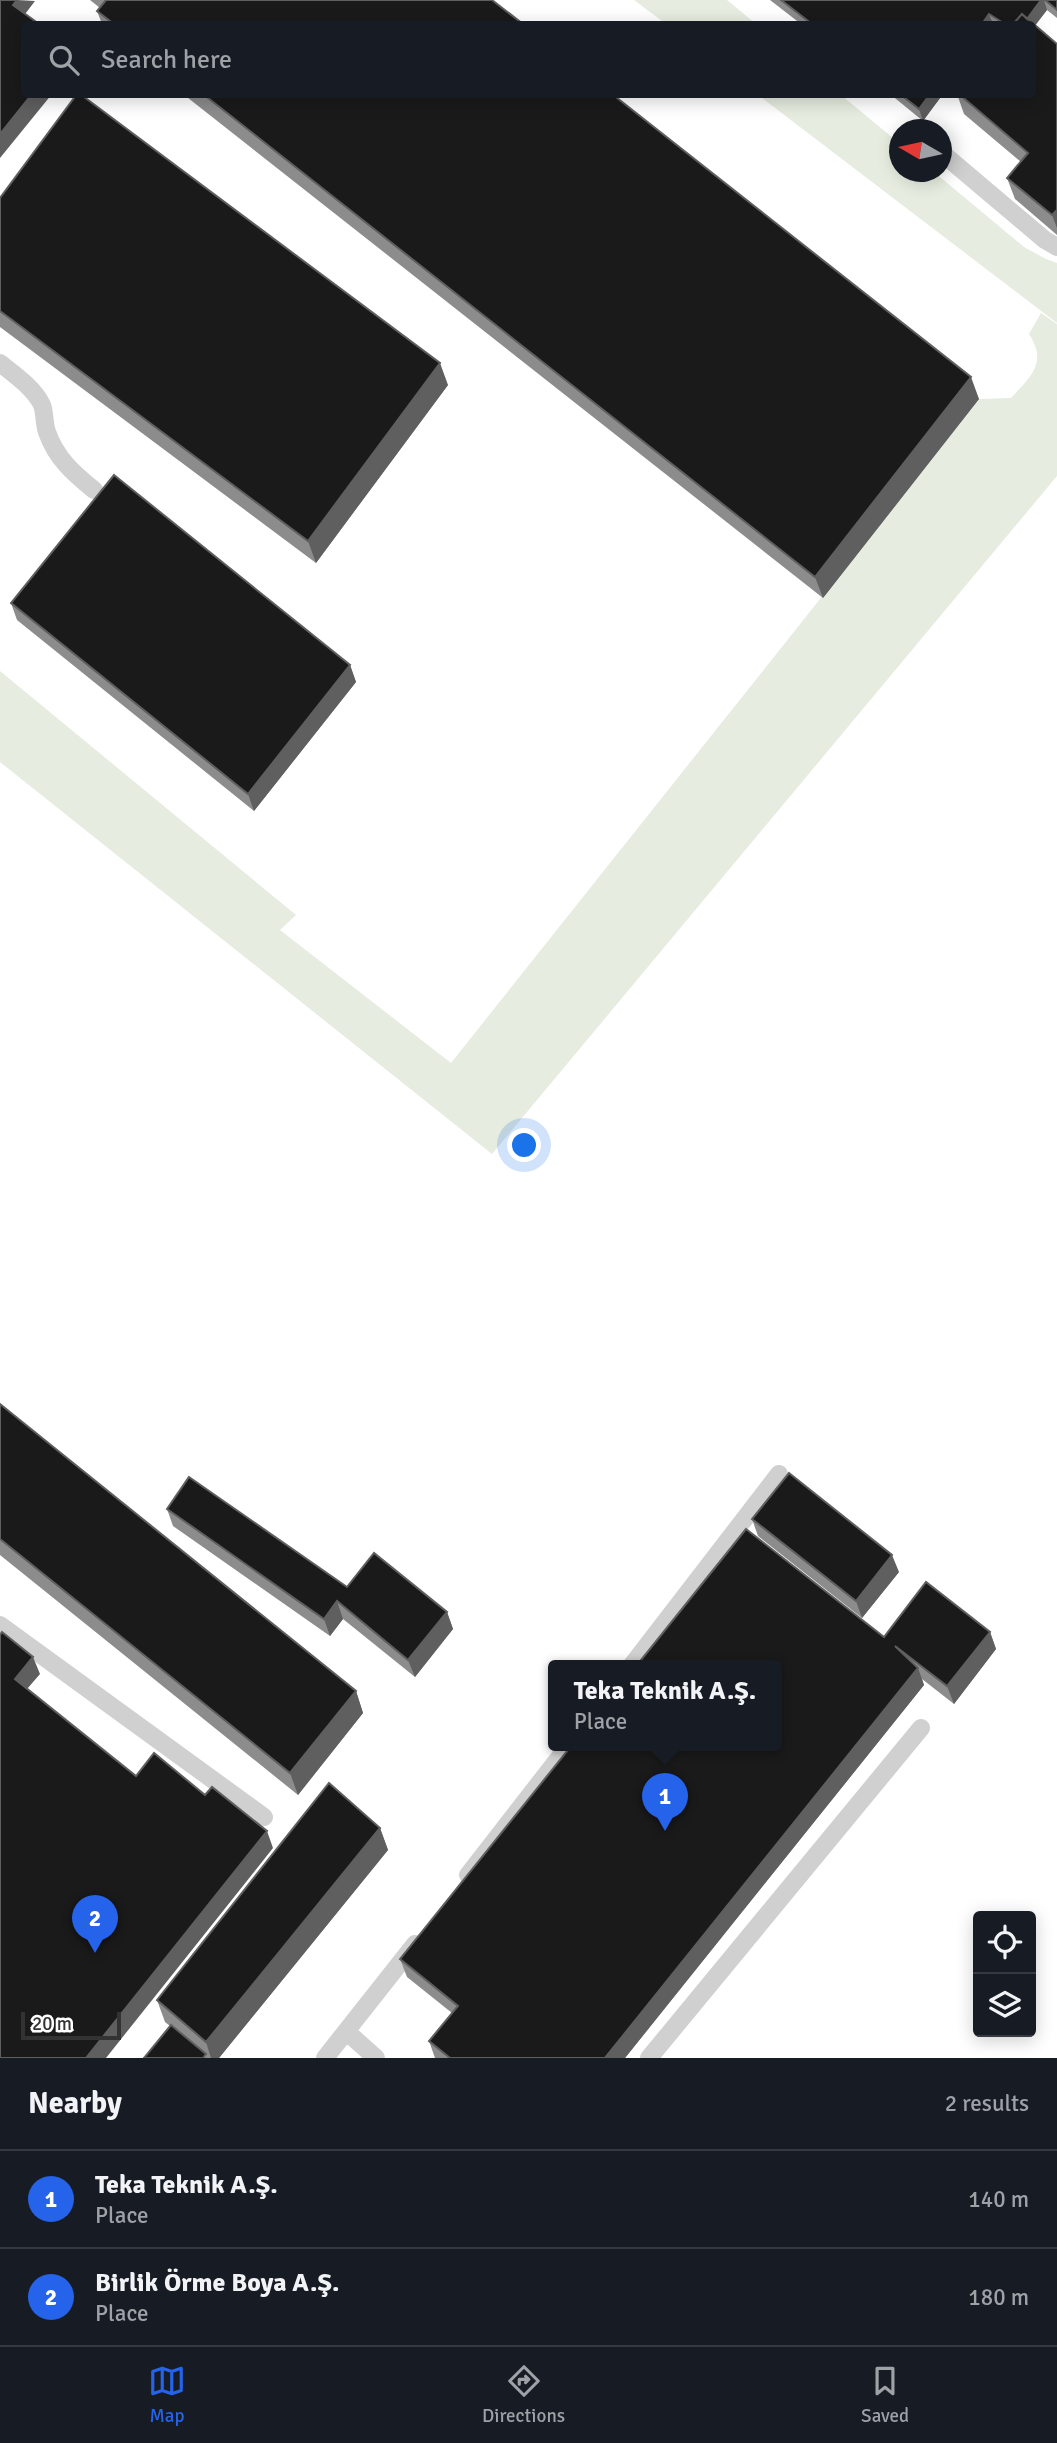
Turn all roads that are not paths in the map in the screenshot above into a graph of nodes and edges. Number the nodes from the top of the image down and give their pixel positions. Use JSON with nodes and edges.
{"nodes":[{"id":1,"x":952,"y":161,"type":"edge"},
{"id":2,"x":1057,"y":247,"type":"edge"},
{"id":3,"x":0,"y":363,"type":"edge"},
{"id":4,"x":94,"y":490,"type":"dead end"},
{"id":5,"x":779,"y":1474,"type":"dead end"},
{"id":6,"x":0,"y":1625,"type":"edge"},
{"id":7,"x":636,"y":1660,"type":"edge"},
{"id":8,"x":921,"y":1728,"type":"dead end"},
{"id":9,"x":564,"y":1751,"type":"edge"},
{"id":10,"x":264,"y":1817,"type":"dead end"},
{"id":11,"x":458,"y":1888,"type":"edge"},
{"id":12,"x":424,"y":1932,"type":"edge"},
{"id":13,"x":347,"y":2032,"type":"junction"},
{"id":14,"x":325,"y":2058,"type":"edge"},
{"id":15,"x":376,"y":2058,"type":"edge"},
{"id":16,"x":649,"y":2058,"type":"edge"}],
"edges":[{"from":1,"to":2,"type":"lane"},
{"from":3,"to":4,"type":"lane"},
{"from":5,"to":7,"type":"lane"},
{"from":6,"to":10,"type":"lane"},
{"from":8,"to":16,"type":"lane"},
{"from":9,"to":11,"type":"lane"},
{"from":12,"to":13,"type":"lane"},
{"from":13,"to":14,"type":"lane"},
{"from":13,"to":15,"type":"lane"}]}
